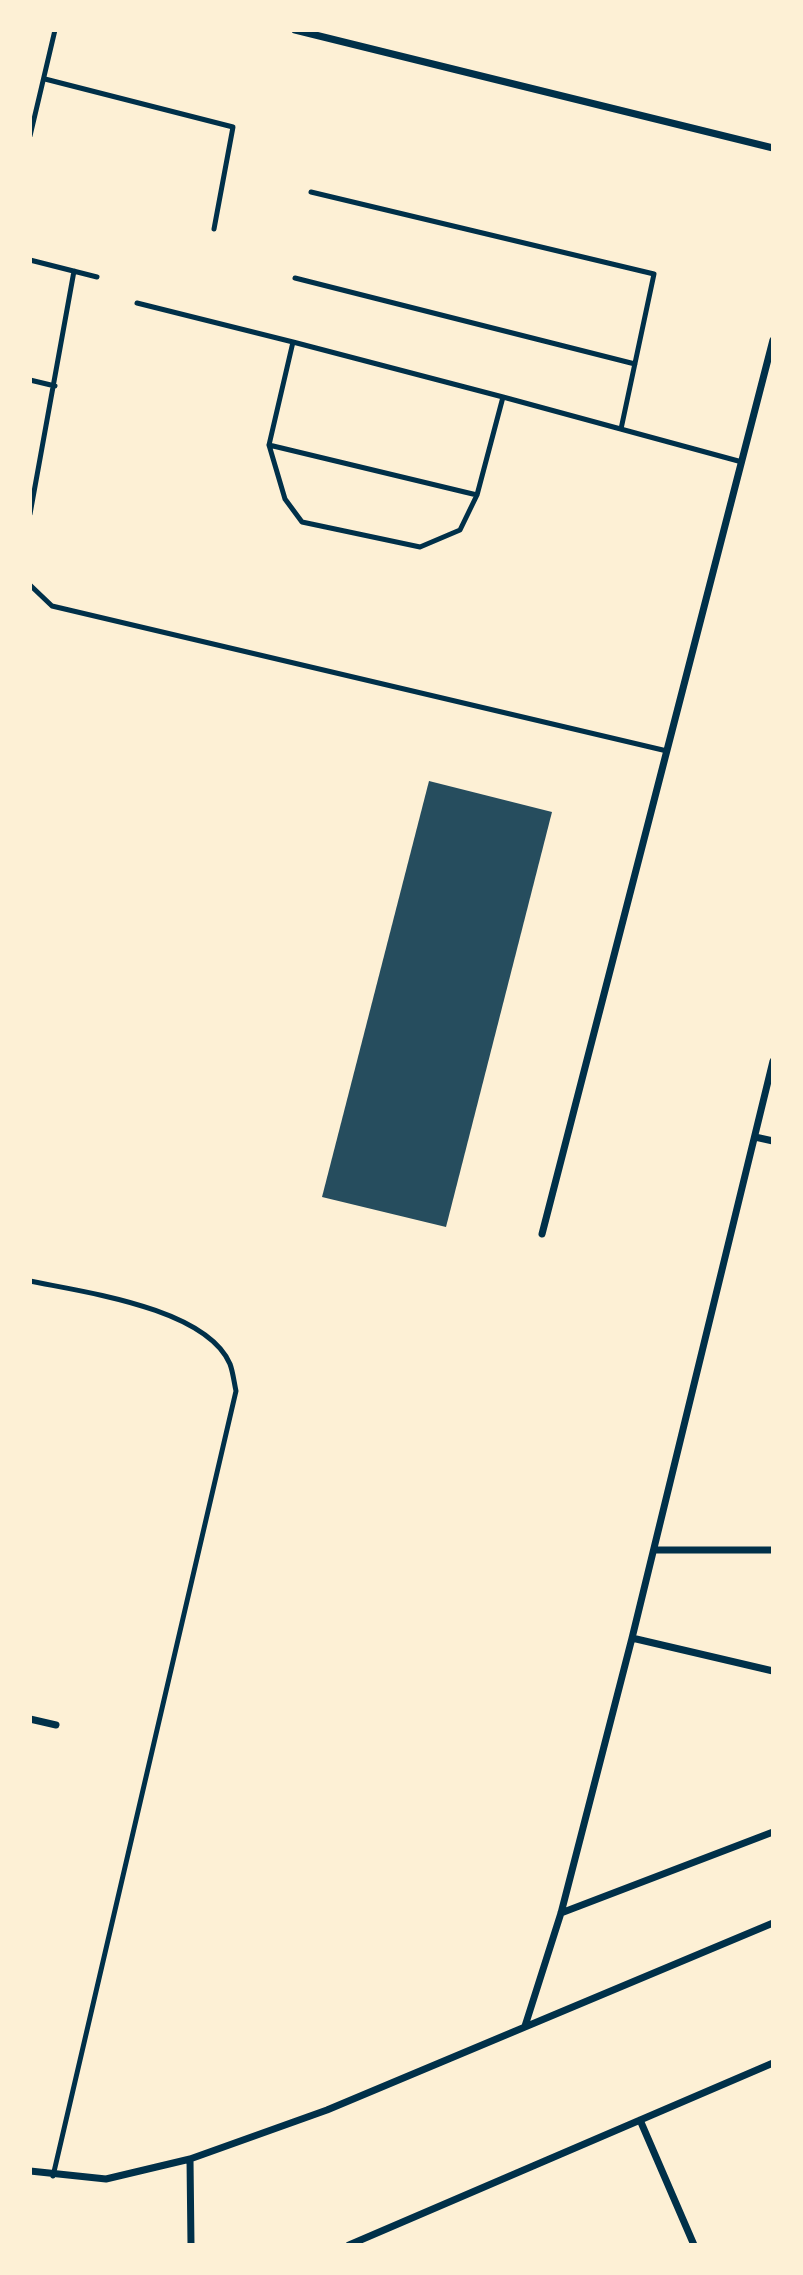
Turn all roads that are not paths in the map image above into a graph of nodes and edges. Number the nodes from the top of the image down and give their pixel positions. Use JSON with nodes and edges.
{"nodes":[{"id":1,"x":55,"y":30,"type":"edge"},
{"id":2,"x":295,"y":30,"type":"edge"},
{"id":3,"x":44,"y":79,"type":"junction"},
{"id":4,"x":30,"y":136,"type":"edge"},
{"id":5,"x":773,"y":148,"type":"edge"},
{"id":6,"x":311,"y":191,"type":"dead end"},
{"id":7,"x":214,"y":229,"type":"dead end"},
{"id":8,"x":30,"y":260,"type":"edge"},
{"id":9,"x":74,"y":271,"type":"junction"},
{"id":10,"x":97,"y":277,"type":"dead end"},
{"id":11,"x":295,"y":278,"type":"dead end"},
{"id":12,"x":137,"y":303,"type":"dead end"},
{"id":13,"x":773,"y":340,"type":"edge"},
{"id":14,"x":293,"y":342,"type":"junction"},
{"id":15,"x":635,"y":364,"type":"junction"},
{"id":16,"x":30,"y":380,"type":"edge"},
{"id":17,"x":55,"y":386,"type":"junction"},
{"id":18,"x":503,"y":397,"type":"junction"},
{"id":19,"x":621,"y":429,"type":"junction"},
{"id":20,"x":269,"y":445,"type":"junction"},
{"id":21,"x":742,"y":462,"type":"junction"},
{"id":22,"x":477,"y":495,"type":"junction"},
{"id":23,"x":30,"y":514,"type":"edge"},
{"id":24,"x":30,"y":585,"type":"edge"},
{"id":25,"x":667,"y":751,"type":"junction"},
{"id":26,"x":773,"y":1061,"type":"edge"},
{"id":27,"x":755,"y":1137,"type":"junction"},
{"id":28,"x":773,"y":1141,"type":"edge"},
{"id":29,"x":542,"y":1234,"type":"dead end"},
{"id":30,"x":30,"y":1281,"type":"edge"},
{"id":31,"x":654,"y":1550,"type":"junction"},
{"id":32,"x":773,"y":1550,"type":"edge"},
{"id":33,"x":632,"y":1638,"type":"junction"},
{"id":34,"x":773,"y":1671,"type":"edge"},
{"id":35,"x":30,"y":1719,"type":"edge"},
{"id":36,"x":56,"y":1725,"type":"dead end"},
{"id":37,"x":773,"y":1832,"type":"edge"},
{"id":38,"x":562,"y":1913,"type":"junction"},
{"id":39,"x":773,"y":1923,"type":"edge"},
{"id":40,"x":525,"y":2026,"type":"junction"},
{"id":41,"x":773,"y":2063,"type":"edge"},
{"id":42,"x":640,"y":2120,"type":"junction"},
{"id":43,"x":190,"y":2160,"type":"junction"},
{"id":44,"x":30,"y":2171,"type":"edge"},
{"id":45,"x":53,"y":2176,"type":"junction"},
{"id":46,"x":191,"y":2245,"type":"edge"},
{"id":47,"x":349,"y":2245,"type":"edge"},
{"id":48,"x":694,"y":2245,"type":"edge"}],
"edges":[{"from":1,"to":3,"type":"lane"},
{"from":2,"to":5,"type":"street"},
{"from":3,"to":4,"type":"lane"},
{"from":3,"to":7,"type":"lane"},
{"from":6,"to":15,"type":"lane"},
{"from":8,"to":9,"type":"lane"},
{"from":9,"to":10,"type":"lane"},
{"from":9,"to":17,"type":"lane"},
{"from":11,"to":15,"type":"lane"},
{"from":12,"to":14,"type":"lane"},
{"from":13,"to":21,"type":"street"},
{"from":14,"to":18,"type":"lane"},
{"from":14,"to":20,"type":"lane"},
{"from":15,"to":19,"type":"lane"},
{"from":16,"to":17,"type":"lane"},
{"from":17,"to":23,"type":"lane"},
{"from":18,"to":19,"type":"lane"},
{"from":18,"to":22,"type":"lane"},
{"from":19,"to":21,"type":"lane"},
{"from":20,"to":22,"type":"lane"},
{"from":20,"to":22,"type":"lane"},
{"from":21,"to":25,"type":"street"},
{"from":24,"to":25,"type":"lane"},
{"from":25,"to":29,"type":"street"},
{"from":26,"to":27,"type":"street"},
{"from":27,"to":28,"type":"street"},
{"from":27,"to":31,"type":"street"},
{"from":30,"to":45,"type":"lane"},
{"from":31,"to":32,"type":"street"},
{"from":31,"to":33,"type":"street"},
{"from":33,"to":34,"type":"street"},
{"from":33,"to":38,"type":"street"},
{"from":35,"to":36,"type":"street"},
{"from":37,"to":38,"type":"street"},
{"from":38,"to":40,"type":"street"},
{"from":39,"to":40,"type":"street"},
{"from":40,"to":43,"type":"street"},
{"from":41,"to":42,"type":"street"},
{"from":42,"to":47,"type":"street"},
{"from":42,"to":48,"type":"street"},
{"from":43,"to":45,"type":"street"},
{"from":43,"to":46,"type":"street"},
{"from":44,"to":45,"type":"street"}]}
